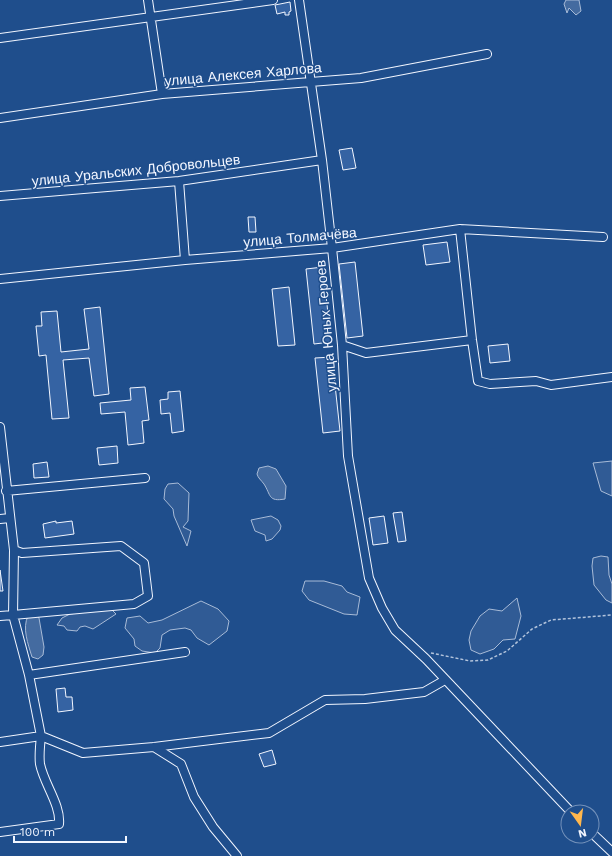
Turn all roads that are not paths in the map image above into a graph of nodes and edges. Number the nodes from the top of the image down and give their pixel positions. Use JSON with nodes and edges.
{"nodes":[{"id":1,"x":148,"y":0,"type":"edge"},
{"id":2,"x":273,"y":0,"type":"edge"},
{"id":3,"x":299,"y":0,"type":"edge"},
{"id":4,"x":152,"y":17,"type":"junction"},
{"id":5,"x":0,"y":38,"type":"edge"},
{"id":6,"x":487,"y":54,"type":"dead end"},
{"id":7,"x":310,"y":82,"type":"junction"},
{"id":8,"x":162,"y":94,"type":"junction"},
{"id":9,"x":0,"y":118,"type":"edge"},
{"id":10,"x":322,"y":160,"type":"junction"},
{"id":11,"x":179,"y":181,"type":"junction"},
{"id":12,"x":0,"y":196,"type":"edge"},
{"id":13,"x":460,"y":229,"type":"junction"},
{"id":14,"x":603,"y":237,"type":"dead end"},
{"id":15,"x":332,"y":248,"type":"junction"},
{"id":16,"x":185,"y":260,"type":"junction"},
{"id":17,"x":0,"y":279,"type":"edge"},
{"id":18,"x":472,"y":340,"type":"junction"},
{"id":19,"x":342,"y":345,"type":"junction"},
{"id":20,"x":612,"y":377,"type":"edge"},
{"id":21,"x":0,"y":427,"type":"edge"},
{"id":22,"x":145,"y":478,"type":"dead end"},
{"id":23,"x":6,"y":491,"type":"junction"},
{"id":24,"x":10,"y":518,"type":"junction"},
{"id":25,"x":0,"y":519,"type":"edge"},
{"id":26,"x":14,"y":550,"type":"junction"},
{"id":27,"x":13,"y":615,"type":"junction"},
{"id":28,"x":0,"y":616,"type":"edge"},
{"id":29,"x":185,"y":652,"type":"dead end"},
{"id":30,"x":29,"y":675,"type":"junction"},
{"id":31,"x":445,"y":680,"type":"junction"},
{"id":32,"x":41,"y":736,"type":"junction"},
{"id":33,"x":0,"y":742,"type":"edge"},
{"id":34,"x":154,"y":747,"type":"junction"},
{"id":35,"x":564,"y":804,"type":"edge"},
{"id":36,"x":0,"y":832,"type":"edge"},
{"id":37,"x":600,"y":840,"type":"edge"},
{"id":38,"x":612,"y":852,"type":"edge"},
{"id":39,"x":237,"y":856,"type":"edge"}],
"edges":[{"from":1,"to":4,"type":"street"},
{"from":2,"to":4,"type":"street"},
{"from":3,"to":7,"type":"street","name":"улица Юных Героев"},
{"from":4,"to":5,"type":"street"},
{"from":4,"to":8,"type":"street"},
{"from":6,"to":7,"type":"street","name":"улица Алексея Харлова"},
{"from":7,"to":8,"type":"street","name":"улица Алексея Харлова"},
{"from":7,"to":10,"type":"street","name":"улица Юных Героев"},
{"from":8,"to":9,"type":"street","name":"улица Алексея Харлова"},
{"from":10,"to":11,"type":"street","name":"улица Уральских Добровольцев"},
{"from":10,"to":15,"type":"street","name":"улица Юных Героев"},
{"from":11,"to":12,"type":"street","name":"улица Уральских Добровольцев"},
{"from":11,"to":16,"type":"street"},
{"from":13,"to":14,"type":"street","name":"улица Толмачёва"},
{"from":13,"to":15,"type":"street","name":"улица Толмачёва"},
{"from":13,"to":18,"type":"street"},
{"from":15,"to":16,"type":"street","name":"улица Толмачёва"},
{"from":15,"to":19,"type":"street","name":"улица Юных Героев"},
{"from":16,"to":17,"type":"street","name":"улица Толмачёва"},
{"from":18,"to":19,"type":"street"},
{"from":18,"to":20,"type":"street"},
{"from":19,"to":31,"type":"street","name":"улица Юных Героев"},
{"from":21,"to":23,"type":"street"},
{"from":22,"to":23,"type":"street"},
{"from":23,"to":24,"type":"street"},
{"from":24,"to":25,"type":"street"},
{"from":24,"to":26,"type":"street"},
{"from":26,"to":27,"type":"street"},
{"from":26,"to":27,"type":"street"},
{"from":27,"to":28,"type":"street"},
{"from":27,"to":30,"type":"street"},
{"from":29,"to":30,"type":"street"},
{"from":30,"to":32,"type":"street"},
{"from":31,"to":34,"type":"street"},
{"from":31,"to":35,"type":"street","name":"улица Юных Героев"},
{"from":32,"to":33,"type":"street"},
{"from":32,"to":34,"type":"street"},
{"from":32,"to":36,"type":"street"},
{"from":34,"to":39,"type":"street"},
{"from":37,"to":38,"type":"street"}]}
